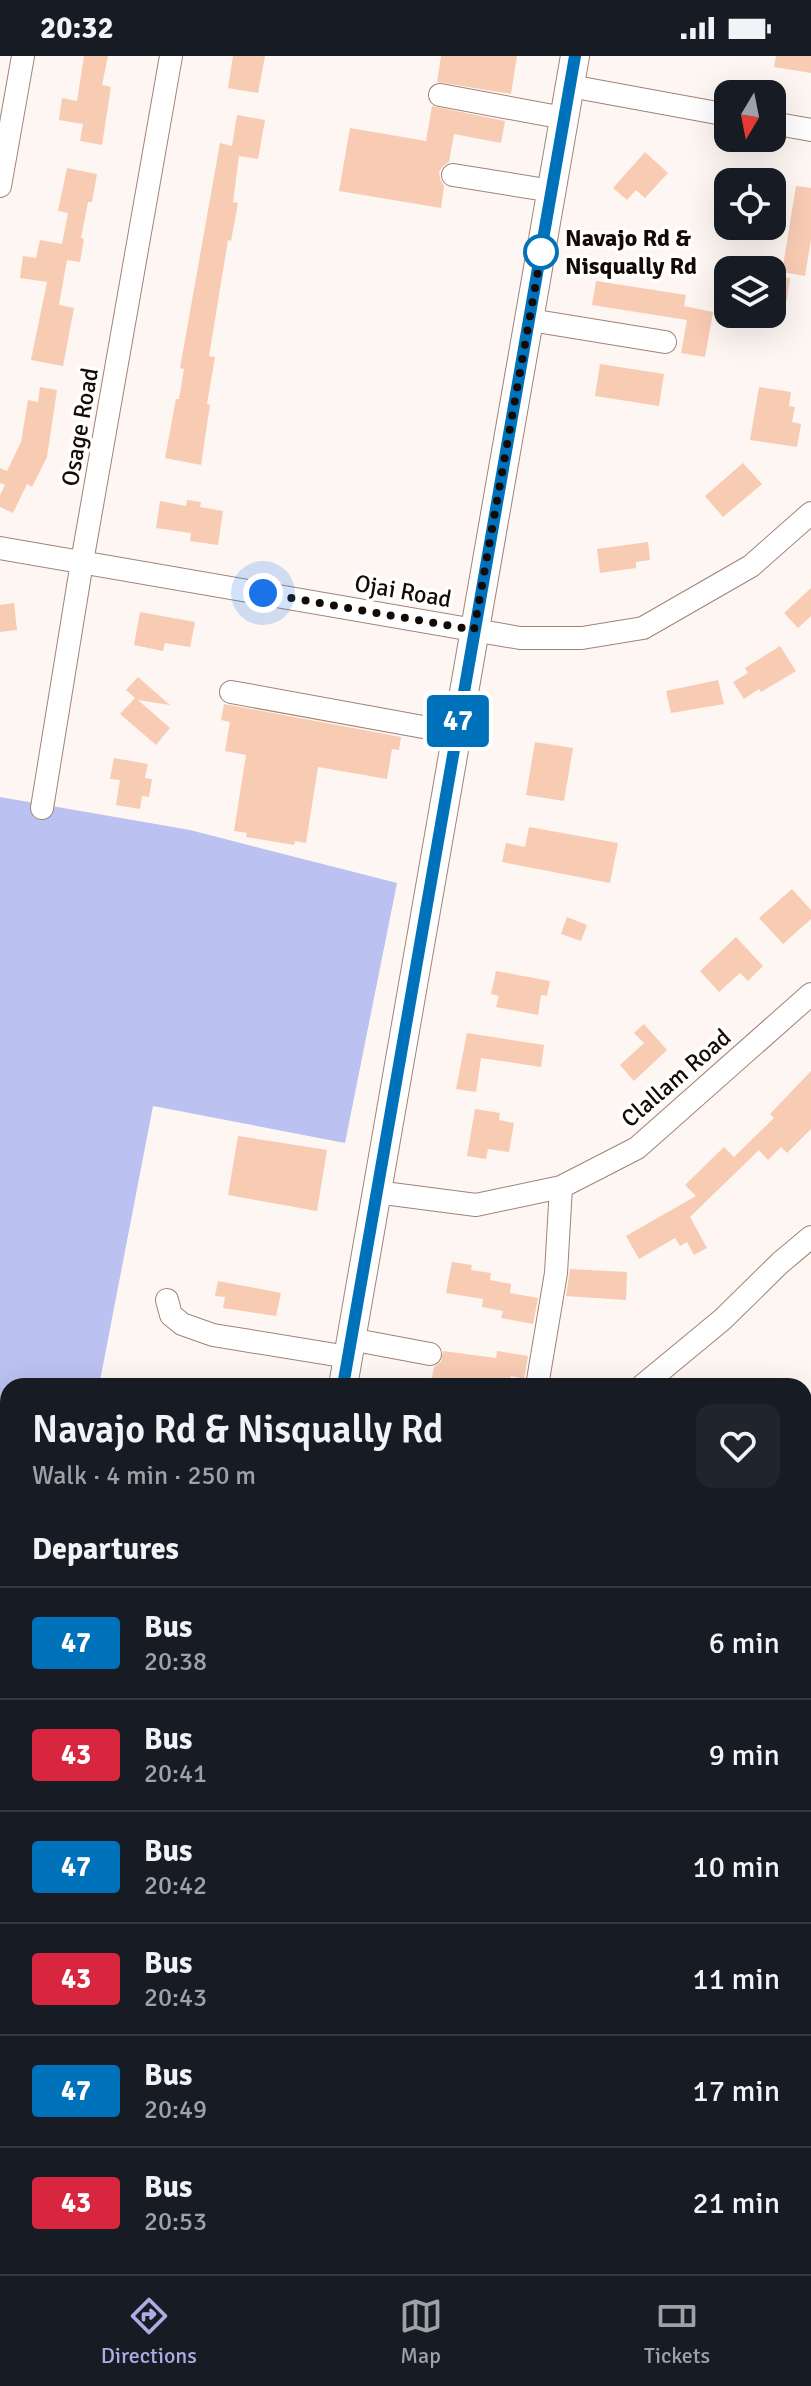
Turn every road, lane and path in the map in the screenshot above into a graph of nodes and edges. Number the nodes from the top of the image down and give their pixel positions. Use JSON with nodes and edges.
{"nodes":[{"id":1,"x":23,"y":56,"type":"edge"},
{"id":2,"x":171,"y":56,"type":"edge"},
{"id":3,"x":575,"y":56,"type":"edge"},
{"id":4,"x":570,"y":86,"type":"junction"},
{"id":5,"x":440,"y":95,"type":"dead end"},
{"id":6,"x":714,"y":112,"type":"edge"},
{"id":7,"x":564,"y":118,"type":"junction"},
{"id":8,"x":786,"y":126,"type":"edge"},
{"id":9,"x":811,"y":130,"type":"edge"},
{"id":10,"x":453,"y":175,"type":"dead end"},
{"id":11,"x":0,"y":186,"type":"edge"},
{"id":12,"x":552,"y":191,"type":"junction"},
{"id":13,"x":530,"y":320,"type":"junction"},
{"id":14,"x":665,"y":342,"type":"dead end"},
{"id":15,"x":811,"y":513,"type":"edge"},
{"id":16,"x":0,"y":548,"type":"edge"},
{"id":17,"x":82,"y":562,"type":"junction"},
{"id":18,"x":474,"y":630,"type":"junction"},
{"id":19,"x":231,"y":692,"type":"dead end"},
{"id":20,"x":456,"y":733,"type":"junction"},
{"id":21,"x":42,"y":808,"type":"dead end"},
{"id":22,"x":811,"y":994,"type":"edge"},
{"id":23,"x":561,"y":1187,"type":"junction"},
{"id":24,"x":376,"y":1192,"type":"junction"},
{"id":25,"x":811,"y":1237,"type":"edge"},
{"id":26,"x":167,"y":1300,"type":"dead end"},
{"id":27,"x":349,"y":1348,"type":"junction"},
{"id":28,"x":430,"y":1354,"type":"dead end"},
{"id":29,"x":344,"y":1378,"type":"edge"},
{"id":30,"x":538,"y":1378,"type":"edge"},
{"id":31,"x":652,"y":1378,"type":"edge"}],
"edges":[{"from":1,"to":11,"type":"street"},
{"from":2,"to":17,"type":"street","name":"Osage Road"},
{"from":3,"to":4,"type":"main road"},
{"from":4,"to":6,"type":"street"},
{"from":4,"to":7,"type":"main road"},
{"from":5,"to":7,"type":"street"},
{"from":7,"to":12,"type":"main road"},
{"from":8,"to":9,"type":"street"},
{"from":10,"to":12,"type":"street"},
{"from":12,"to":13,"type":"main road"},
{"from":13,"to":14,"type":"street"},
{"from":13,"to":18,"type":"main road"},
{"from":15,"to":18,"type":"street","name":"Ojai Road"},
{"from":16,"to":17,"type":"street","name":"Ojai Road"},
{"from":17,"to":18,"type":"street","name":"Ojai Road"},
{"from":17,"to":21,"type":"street","name":"Osage Road"},
{"from":18,"to":20,"type":"main road"},
{"from":19,"to":20,"type":"street"},
{"from":20,"to":24,"type":"main road"},
{"from":22,"to":23,"type":"street","name":"Clallam Road"},
{"from":23,"to":24,"type":"street","name":"Clallam Road"},
{"from":23,"to":30,"type":"street"},
{"from":24,"to":27,"type":"main road"},
{"from":25,"to":31,"type":"street"},
{"from":26,"to":27,"type":"street"},
{"from":27,"to":28,"type":"street"},
{"from":27,"to":29,"type":"main road"}]}
